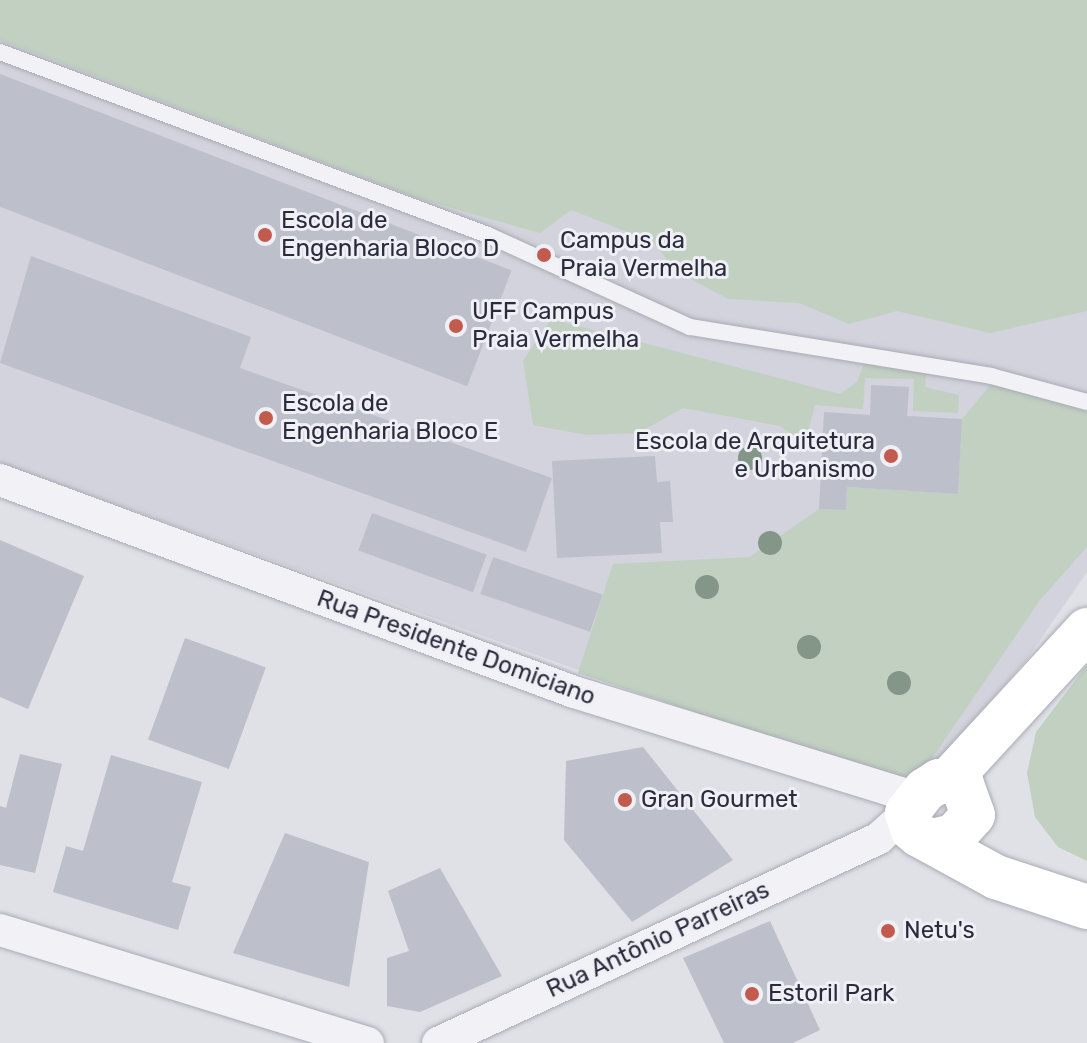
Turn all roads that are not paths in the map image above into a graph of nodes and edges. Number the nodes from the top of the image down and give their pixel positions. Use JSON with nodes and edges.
{"nodes":[{"id":1,"x":0,"y":52,"type":"edge"},
{"id":2,"x":1087,"y":402,"type":"edge"},
{"id":3,"x":0,"y":480,"type":"edge"},
{"id":4,"x":1087,"y":630,"type":"edge"},
{"id":5,"x":931,"y":814,"type":"junction"},
{"id":6,"x":1087,"y":907,"type":"edge"},
{"id":7,"x":0,"y":930,"type":"edge"},
{"id":8,"x":368,"y":1043,"type":"edge"},
{"id":9,"x":438,"y":1043,"type":"edge"}],
"edges":[{"from":1,"to":2,"type":"lane"},
{"from":3,"to":5,"type":"street","name":"Rua Presidente Domiciano"},
{"from":4,"to":5,"type":"street"},
{"from":5,"to":6,"type":"street","name":"Rua Presidente Domiciano"},
{"from":5,"to":9,"type":"street","name":"Rua Antônio Parreiras"},
{"from":7,"to":8,"type":"street"}]}
